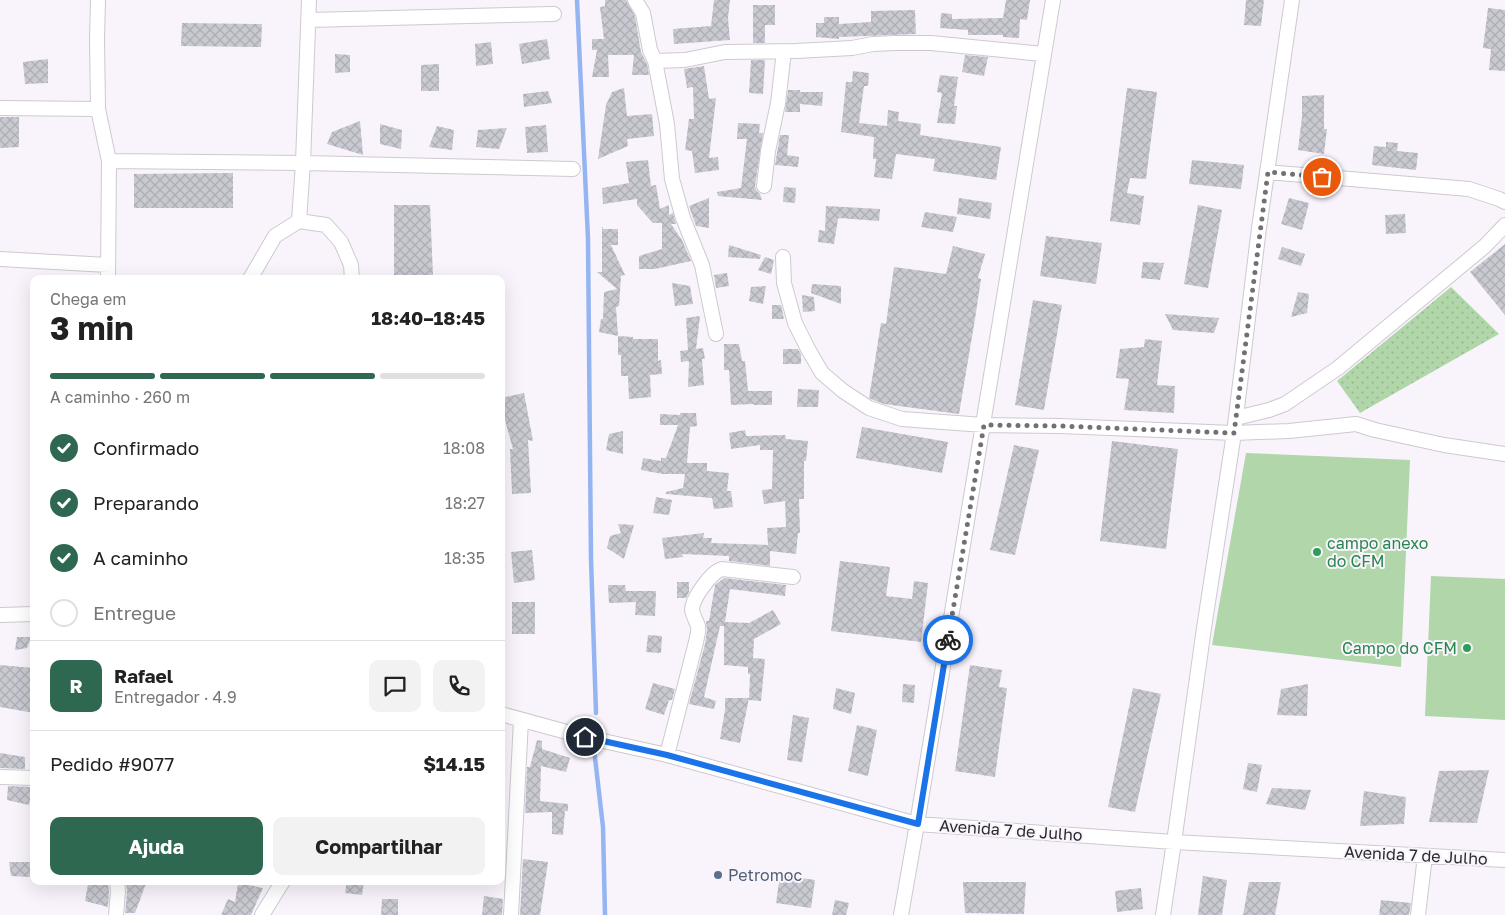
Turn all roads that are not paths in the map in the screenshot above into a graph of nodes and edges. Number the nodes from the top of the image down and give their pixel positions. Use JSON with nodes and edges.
{"nodes":[{"id":1,"x":98,"y":0,"type":"edge"},
{"id":2,"x":309,"y":0,"type":"edge"},
{"id":3,"x":635,"y":0,"type":"edge"},
{"id":4,"x":1053,"y":0,"type":"edge"},
{"id":5,"x":1292,"y":0,"type":"edge"},
{"id":6,"x":554,"y":14,"type":"dead end"},
{"id":7,"x":308,"y":20,"type":"junction"},
{"id":8,"x":784,"y":51,"type":"junction"},
{"id":9,"x":1043,"y":54,"type":"junction"},
{"id":10,"x":655,"y":61,"type":"junction"},
{"id":11,"x":0,"y":108,"type":"edge"},
{"id":12,"x":98,"y":109,"type":"junction"},
{"id":13,"x":109,"y":161,"type":"junction"},
{"id":14,"x":304,"y":163,"type":"junction"},
{"id":15,"x":573,"y":169,"type":"dead end"},
{"id":16,"x":1268,"y":172,"type":"junction"},
{"id":17,"x":764,"y":186,"type":"dead end"},
{"id":18,"x":1505,"y":202,"type":"edge"},
{"id":19,"x":299,"y":221,"type":"junction"},
{"id":20,"x":1505,"y":226,"type":"edge"},
{"id":21,"x":783,"y":257,"type":"dead end"},
{"id":22,"x":0,"y":259,"type":"edge"},
{"id":23,"x":108,"y":272,"type":"edge"},
{"id":24,"x":252,"y":275,"type":"edge"},
{"id":25,"x":352,"y":275,"type":"edge"},
{"id":26,"x":716,"y":334,"type":"dead end"},
{"id":27,"x":1236,"y":418,"type":"junction"},
{"id":28,"x":984,"y":425,"type":"junction"},
{"id":29,"x":1234,"y":433,"type":"junction"},
{"id":30,"x":1505,"y":454,"type":"edge"},
{"id":31,"x":793,"y":577,"type":"dead end"},
{"id":32,"x":30,"y":614,"type":"edge"},
{"id":33,"x":0,"y":615,"type":"edge"},
{"id":34,"x":505,"y":715,"type":"edge"},
{"id":35,"x":522,"y":720,"type":"junction"},
{"id":36,"x":667,"y":755,"type":"junction"},
{"id":37,"x":0,"y":777,"type":"edge"},
{"id":38,"x":30,"y":778,"type":"edge"},
{"id":39,"x":918,"y":824,"type":"junction"},
{"id":40,"x":1174,"y":842,"type":"junction"},
{"id":41,"x":1425,"y":856,"type":"junction"},
{"id":42,"x":1505,"y":860,"type":"edge"},
{"id":43,"x":117,"y":885,"type":"edge"},
{"id":44,"x":281,"y":885,"type":"edge"},
{"id":45,"x":116,"y":915,"type":"edge"},
{"id":46,"x":262,"y":915,"type":"edge"},
{"id":47,"x":511,"y":915,"type":"edge"},
{"id":48,"x":901,"y":915,"type":"edge"},
{"id":49,"x":1163,"y":915,"type":"edge"},
{"id":50,"x":1418,"y":915,"type":"edge"}],
"edges":[{"from":1,"to":12,"type":"street"},
{"from":2,"to":7,"type":"street"},
{"from":3,"to":10,"type":"street"},
{"from":4,"to":9,"type":"street"},
{"from":5,"to":16,"type":"street"},
{"from":6,"to":7,"type":"street"},
{"from":7,"to":14,"type":"street"},
{"from":8,"to":9,"type":"street"},
{"from":8,"to":10,"type":"street"},
{"from":8,"to":17,"type":"street"},
{"from":9,"to":28,"type":"street"},
{"from":10,"to":26,"type":"street"},
{"from":11,"to":12,"type":"street"},
{"from":12,"to":13,"type":"street"},
{"from":13,"to":14,"type":"street"},
{"from":13,"to":23,"type":"street"},
{"from":14,"to":15,"type":"street"},
{"from":14,"to":19,"type":"street"},
{"from":16,"to":18,"type":"street"},
{"from":16,"to":27,"type":"street"},
{"from":19,"to":24,"type":"street"},
{"from":19,"to":25,"type":"street"},
{"from":20,"to":27,"type":"street"},
{"from":21,"to":28,"type":"street"},
{"from":22,"to":23,"type":"street"},
{"from":27,"to":29,"type":"street"},
{"from":28,"to":29,"type":"street"},
{"from":28,"to":39,"type":"street"},
{"from":29,"to":30,"type":"street"},
{"from":29,"to":40,"type":"street"},
{"from":31,"to":36,"type":"street"},
{"from":32,"to":33,"type":"street"},
{"from":34,"to":35,"type":"street","name":"Avenida 7 de Julho"},
{"from":35,"to":36,"type":"street","name":"Avenida 7 de Julho"},
{"from":35,"to":47,"type":"street"},
{"from":36,"to":39,"type":"street","name":"Avenida 7 de Julho"},
{"from":37,"to":38,"type":"street"},
{"from":39,"to":40,"type":"street","name":"Avenida 7 de Julho"},
{"from":39,"to":48,"type":"street"},
{"from":40,"to":41,"type":"street","name":"Avenida 7 de Julho"},
{"from":40,"to":49,"type":"street"},
{"from":41,"to":42,"type":"street","name":"Avenida 7 de Julho"},
{"from":41,"to":50,"type":"street"},
{"from":43,"to":45,"type":"street"},
{"from":44,"to":46,"type":"street"}]}
